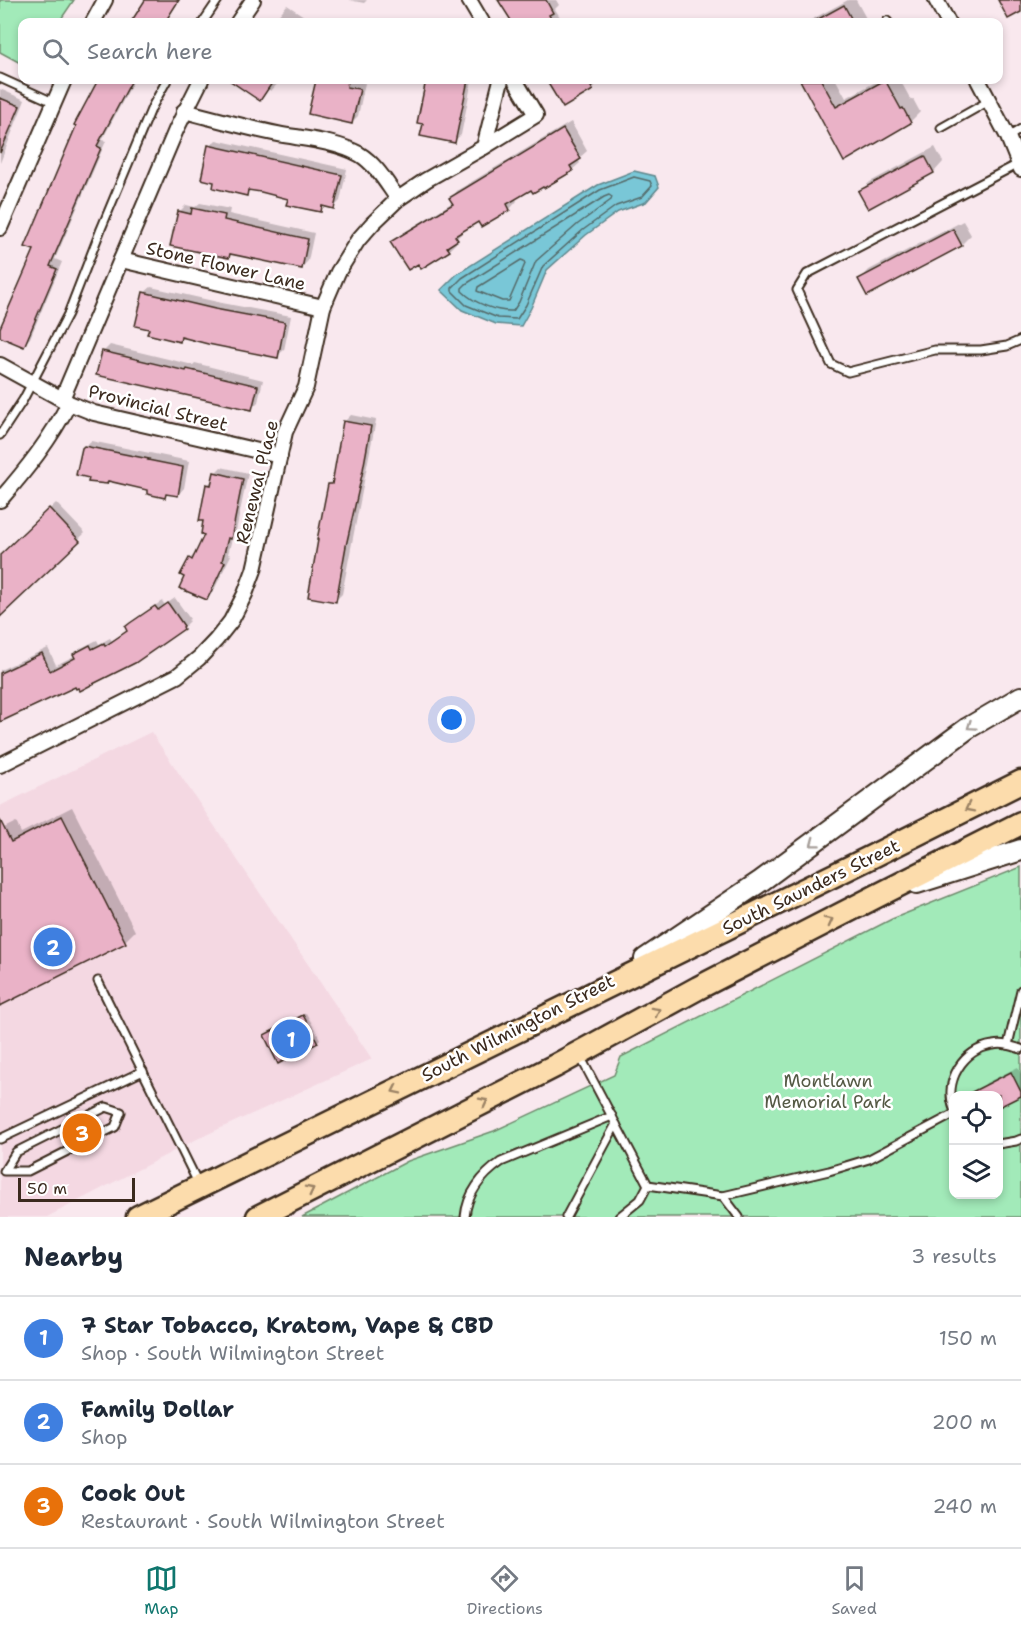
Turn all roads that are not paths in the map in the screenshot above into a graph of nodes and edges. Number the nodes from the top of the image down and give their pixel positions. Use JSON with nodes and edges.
{"nodes":[{"id":1,"x":105,"y":0,"type":"edge"},
{"id":2,"x":218,"y":0,"type":"edge"},
{"id":3,"x":253,"y":0,"type":"edge"},
{"id":4,"x":469,"y":0,"type":"edge"},
{"id":5,"x":936,"y":0,"type":"edge"},
{"id":6,"x":95,"y":18,"type":"edge"},
{"id":7,"x":206,"y":18,"type":"edge"},
{"id":8,"x":241,"y":18,"type":"edge"},
{"id":9,"x":480,"y":18,"type":"edge"},
{"id":10,"x":946,"y":18,"type":"edge"},
{"id":11,"x":0,"y":78,"type":"edge"},
{"id":12,"x":62,"y":84,"type":"edge"},
{"id":13,"x":165,"y":84,"type":"edge"},
{"id":14,"x":199,"y":84,"type":"edge"},
{"id":15,"x":500,"y":84,"type":"edge"},
{"id":16,"x":517,"y":84,"type":"edge"},
{"id":17,"x":980,"y":84,"type":"edge"},
{"id":18,"x":989,"y":101,"type":"junction"},
{"id":19,"x":53,"y":102,"type":"junction"},
{"id":20,"x":184,"y":111,"type":"junction"},
{"id":21,"x":941,"y":128,"type":"dead end"},
{"id":22,"x":1021,"y":129,"type":"edge"},
{"id":23,"x":1008,"y":137,"type":"junction"},
{"id":24,"x":484,"y":147,"type":"junction"},
{"id":25,"x":1020,"y":166,"type":"edge"},
{"id":26,"x":398,"y":200,"type":"junction"},
{"id":27,"x":0,"y":228,"type":"edge"},
{"id":28,"x":121,"y":260,"type":"junction"},
{"id":29,"x":323,"y":307,"type":"junction"},
{"id":30,"x":1021,"y":340,"type":"edge"},
{"id":31,"x":0,"y":365,"type":"edge"},
{"id":32,"x":32,"y":383,"type":"junction"},
{"id":33,"x":65,"y":401,"type":"junction"},
{"id":34,"x":0,"y":435,"type":"edge"},
{"id":35,"x":280,"y":456,"type":"junction"},
{"id":36,"x":0,"y":500,"type":"edge"},
{"id":37,"x":1021,"y":697,"type":"edge"},
{"id":38,"x":0,"y":765,"type":"edge"},
{"id":39,"x":1021,"y":782,"type":"edge"},
{"id":40,"x":1021,"y":823,"type":"edge"},
{"id":41,"x":1021,"y":850,"type":"edge"},
{"id":42,"x":875,"y":897,"type":"junction"},
{"id":43,"x":98,"y":981,"type":"dead end"},
{"id":44,"x":600,"y":990,"type":"junction"},
{"id":45,"x":1021,"y":990,"type":"edge"},
{"id":46,"x":1008,"y":1045,"type":"junction"},
{"id":47,"x":1021,"y":1049,"type":"edge"},
{"id":48,"x":579,"y":1053,"type":"junction"},
{"id":49,"x":143,"y":1071,"type":"junction"},
{"id":50,"x":951,"y":1091,"type":"edge"},
{"id":51,"x":121,"y":1112,"type":"joint"},
{"id":52,"x":949,"y":1115,"type":"edge"},
{"id":53,"x":612,"y":1116,"type":"junction"},
{"id":54,"x":616,"y":1124,"type":"junction"},
{"id":55,"x":0,"y":1139,"type":"edge"},
{"id":56,"x":1021,"y":1139,"type":"edge"},
{"id":57,"x":1003,"y":1143,"type":"edge"},
{"id":58,"x":648,"y":1185,"type":"junction"},
{"id":59,"x":200,"y":1187,"type":"junction"},
{"id":60,"x":723,"y":1196,"type":"junction"},
{"id":61,"x":138,"y":1217,"type":"edge"},
{"id":62,"x":258,"y":1217,"type":"edge"},
{"id":63,"x":465,"y":1217,"type":"edge"},
{"id":64,"x":566,"y":1217,"type":"edge"},
{"id":65,"x":619,"y":1217,"type":"edge"},
{"id":66,"x":739,"y":1217,"type":"edge"}],
"edges":[{"from":1,"to":6,"type":"street"},
{"from":2,"to":7,"type":"lane"},
{"from":3,"to":8,"type":"street"},
{"from":4,"to":9,"type":"street"},
{"from":5,"to":10,"type":"street"},
{"from":11,"to":19,"type":"lane"},
{"from":12,"to":19,"type":"street"},
{"from":13,"to":32,"type":"lane"},
{"from":14,"to":20,"type":"street"},
{"from":15,"to":24,"type":"street"},
{"from":16,"to":24,"type":"street","name":"Renewal Place"},
{"from":17,"to":18,"type":"street"},
{"from":18,"to":21,"type":"lane"},
{"from":18,"to":23,"type":"street"},
{"from":19,"to":27,"type":"street"},
{"from":20,"to":26,"type":"street"},
{"from":20,"to":28,"type":"street"},
{"from":22,"to":23,"type":"lane"},
{"from":23,"to":25,"type":"street"},
{"from":24,"to":26,"type":"street","name":"Renewal Place"},
{"from":25,"to":30,"type":"lane"},
{"from":26,"to":29,"type":"street","name":"Renewal Place"},
{"from":28,"to":29,"type":"street","name":"Stone Flower Lane"},
{"from":28,"to":33,"type":"street"},
{"from":29,"to":35,"type":"street","name":"Renewal Place"},
{"from":31,"to":32,"type":"street","name":"Provincial Street"},
{"from":32,"to":33,"type":"street","name":"Provincial Street"},
{"from":32,"to":34,"type":"lane"},
{"from":33,"to":35,"type":"street","name":"Provincial Street"},
{"from":33,"to":36,"type":"street"},
{"from":35,"to":38,"type":"street","name":"Renewal Place"},
{"from":37,"to":44,"type":"main road","name":"South Wilmington Street","one_way":true},
{"from":39,"to":44,"type":"highway","name":"South Saunders Street","one_way":true},
{"from":40,"to":42,"type":"highway","name":"South Saunders Street"},
{"from":41,"to":42,"type":"main road"},
{"from":48,"to":42,"type":"highway","one_way":true},
{"from":43,"to":49,"type":"lane"},
{"from":44,"to":59,"type":"highway","name":"South Wilmington Street","one_way":true},
{"from":45,"to":46,"type":"lane"},
{"from":46,"to":47,"type":"lane"},
{"from":46,"to":50,"type":"lane"},
{"from":48,"to":53,"type":"lane"},
{"from":62,"to":48,"type":"highway","one_way":true},
{"from":49,"to":55,"type":"lane"},
{"from":49,"to":59,"type":"lane"},
{"from":51,"to":51,"type":"lane"},
{"from":52,"to":60,"type":"lane"},
{"from":53,"to":54,"type":"lane"},
{"from":53,"to":63,"type":"lane"},
{"from":54,"to":58,"type":"lane"},
{"from":54,"to":64,"type":"lane"},
{"from":56,"to":57,"type":"lane"},
{"from":58,"to":60,"type":"lane"},
{"from":58,"to":65,"type":"lane"},
{"from":59,"to":61,"type":"highway","name":"South Wilmington Street"},
{"from":60,"to":66,"type":"lane"}]}
